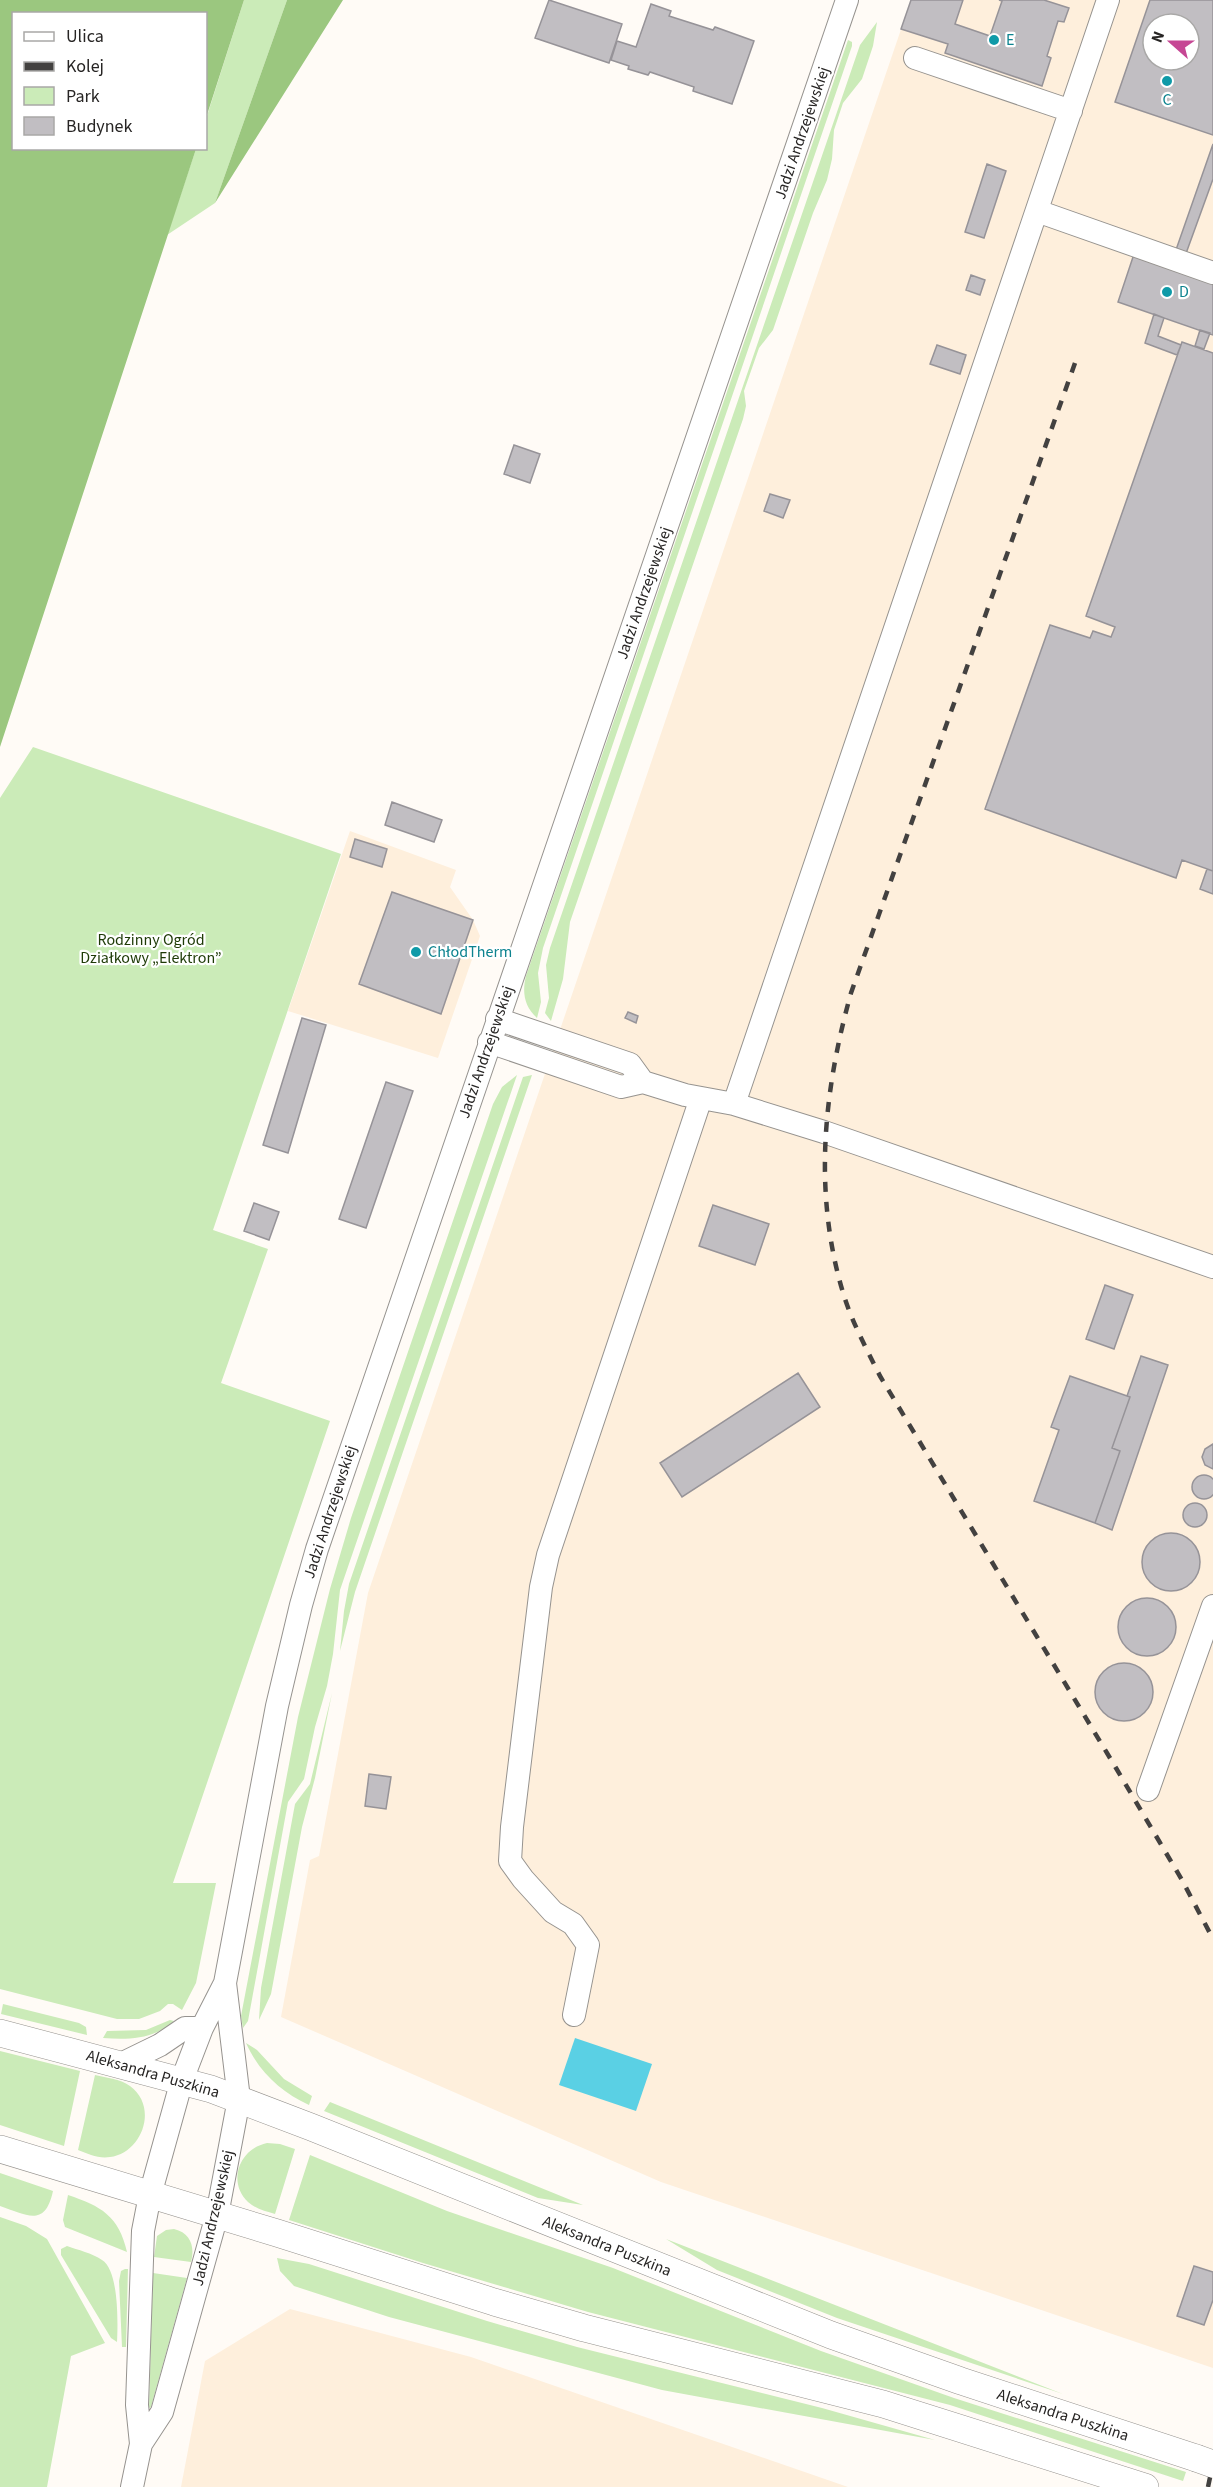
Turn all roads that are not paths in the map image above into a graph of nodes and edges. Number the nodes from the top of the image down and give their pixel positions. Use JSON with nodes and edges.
{"nodes":[{"id":1,"x":847,"y":0,"type":"edge"},
{"id":2,"x":1108,"y":0,"type":"edge"},
{"id":3,"x":915,"y":58,"type":"dead end"},
{"id":4,"x":1071,"y":111,"type":"junction"},
{"id":5,"x":1037,"y":211,"type":"junction"},
{"id":6,"x":1213,"y":273,"type":"edge"},
{"id":7,"x":497,"y":1019,"type":"junction"},
{"id":8,"x":489,"y":1042,"type":"junction"},
{"id":9,"x":643,"y":1082,"type":"junction"},
{"id":10,"x":701,"y":1098,"type":"junction"},
{"id":11,"x":734,"y":1104,"type":"junction"},
{"id":12,"x":1213,"y":1268,"type":"edge"},
{"id":13,"x":1213,"y":1606,"type":"edge"},
{"id":14,"x":1148,"y":1790,"type":"dead end"},
{"id":15,"x":225,"y":1983,"type":"junction"},
{"id":16,"x":574,"y":2015,"type":"dead end"},
{"id":17,"x":202,"y":2028,"type":"junction"},
{"id":18,"x":0,"y":2033,"type":"edge"},
{"id":19,"x":121,"y":2064,"type":"junction"},
{"id":20,"x":182,"y":2080,"type":"junction"},
{"id":21,"x":239,"y":2099,"type":"junction"},
{"id":22,"x":0,"y":2149,"type":"edge"},
{"id":23,"x":150,"y":2195,"type":"junction"},
{"id":24,"x":217,"y":2215,"type":"junction"},
{"id":25,"x":141,"y":2444,"type":"junction"},
{"id":26,"x":1204,"y":2461,"type":"edge"},
{"id":27,"x":132,"y":2487,"type":"edge"},
{"id":28,"x":1145,"y":2487,"type":"edge"}],
"edges":[{"from":1,"to":7,"type":"street","name":"Jadzi Andrzejewskiej"},
{"from":2,"to":4,"type":"street"},
{"from":3,"to":4,"type":"street"},
{"from":4,"to":5,"type":"street"},
{"from":5,"to":6,"type":"street"},
{"from":5,"to":11,"type":"street"},
{"from":7,"to":8,"type":"street","name":"Jadzi Andrzejewskiej"},
{"from":7,"to":9,"type":"street"},
{"from":8,"to":9,"type":"street"},
{"from":8,"to":15,"type":"street","name":"Jadzi Andrzejewskiej"},
{"from":9,"to":10,"type":"street"},
{"from":10,"to":11,"type":"street"},
{"from":10,"to":16,"type":"street"},
{"from":11,"to":12,"type":"street"},
{"from":13,"to":14,"type":"street"},
{"from":15,"to":17,"type":"street","name":"Jadzi Andrzejewskiej"},
{"from":15,"to":21,"type":"street","name":"Jadzi Andrzejewskiej"},
{"from":17,"to":19,"type":"street"},
{"from":17,"to":20,"type":"street","name":"Jadzi Andrzejewskiej"},
{"from":18,"to":19,"type":"main road","name":"Aleksandra Puszkina"},
{"from":19,"to":20,"type":"main road","name":"Aleksandra Puszkina"},
{"from":20,"to":21,"type":"main road","name":"Aleksandra Puszkina"},
{"from":20,"to":23,"type":"street","name":"Jadzi Andrzejewskiej"},
{"from":21,"to":24,"type":"street","name":"Jadzi Andrzejewskiej"},
{"from":21,"to":26,"type":"main road","name":"Aleksandra Puszkina"},
{"from":22,"to":23,"type":"main road"},
{"from":23,"to":24,"type":"main road"},
{"from":23,"to":25,"type":"street","name":"Jadzi Andrzejewskiej"},
{"from":24,"to":25,"type":"street","name":"Jadzi Andrzejewskiej"},
{"from":24,"to":28,"type":"main road"},
{"from":25,"to":27,"type":"street","name":"Jadzi Andrzejewskiej"}]}
